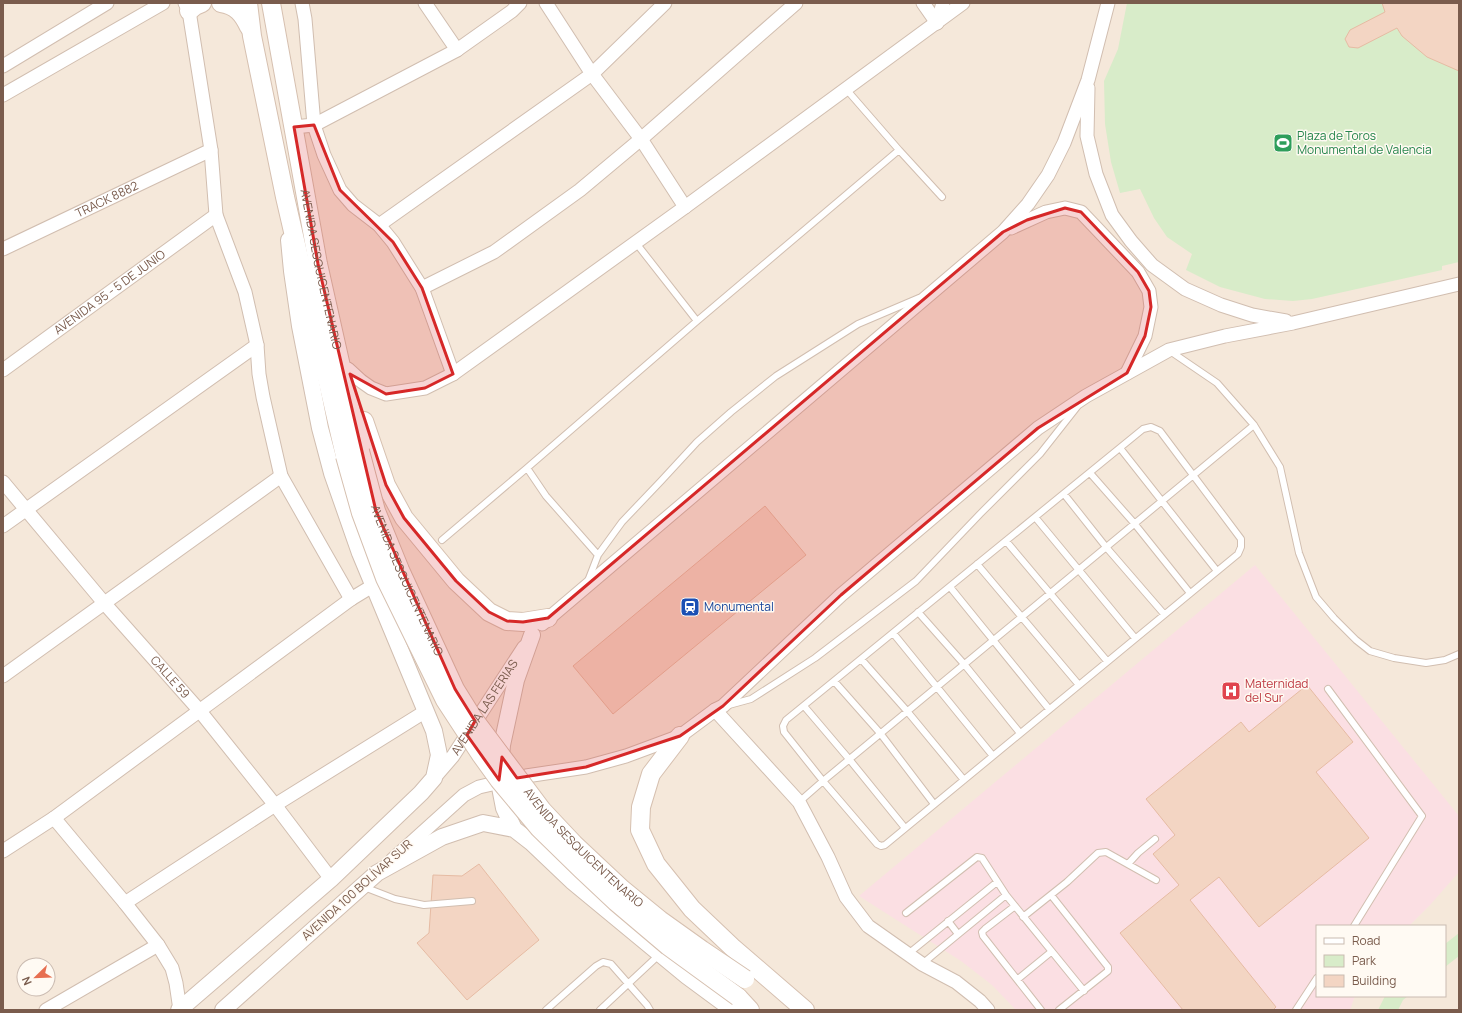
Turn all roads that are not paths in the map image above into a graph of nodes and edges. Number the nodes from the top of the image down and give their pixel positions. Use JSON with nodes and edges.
{"nodes":[{"id":1,"x":107,"y":3,"type":"edge"},
{"id":2,"x":163,"y":3,"type":"edge"},
{"id":3,"x":221,"y":3,"type":"edge"},
{"id":4,"x":248,"y":3,"type":"edge"},
{"id":5,"x":271,"y":3,"type":"edge"},
{"id":6,"x":302,"y":3,"type":"edge"},
{"id":7,"x":425,"y":3,"type":"edge"},
{"id":8,"x":520,"y":3,"type":"edge"},
{"id":9,"x":546,"y":3,"type":"edge"},
{"id":10,"x":666,"y":3,"type":"edge"},
{"id":11,"x":796,"y":3,"type":"edge"},
{"id":12,"x":923,"y":3,"type":"edge"},
{"id":13,"x":944,"y":3,"type":"edge"},
{"id":14,"x":963,"y":3,"type":"edge"},
{"id":15,"x":1108,"y":3,"type":"edge"},
{"id":16,"x":192,"y":6,"type":"edge"},
{"id":17,"x":937,"y":23,"type":"junction"},
{"id":18,"x":252,"y":36,"type":"junction"},
{"id":19,"x":457,"y":50,"type":"junction"},
{"id":20,"x":3,"y":66,"type":"edge"},
{"id":21,"x":592,"y":74,"type":"junction"},
{"id":22,"x":1088,"y":80,"type":"junction"},
{"id":23,"x":846,"y":89,"type":"junction"},
{"id":24,"x":3,"y":95,"type":"edge"},
{"id":25,"x":314,"y":125,"type":"junction"},
{"id":26,"x":294,"y":127,"type":"junction"},
{"id":27,"x":641,"y":139,"type":"junction"},
{"id":28,"x":211,"y":150,"type":"junction"},
{"id":29,"x":899,"y":150,"type":"junction"},
{"id":30,"x":285,"y":197,"type":"junction"},
{"id":31,"x":942,"y":197,"type":"dead end"},
{"id":32,"x":685,"y":207,"type":"junction"},
{"id":33,"x":216,"y":215,"type":"junction"},
{"id":34,"x":379,"y":225,"type":"junction"},
{"id":35,"x":1003,"y":232,"type":"junction"},
{"id":36,"x":636,"y":243,"type":"junction"},
{"id":37,"x":3,"y":249,"type":"edge"},
{"id":38,"x":1459,"y":284,"type":"edge"},
{"id":39,"x":422,"y":288,"type":"junction"},
{"id":40,"x":934,"y":292,"type":"junction"},
{"id":41,"x":697,"y":321,"type":"junction"},
{"id":42,"x":1293,"y":323,"type":"junction"},
{"id":43,"x":335,"y":334,"type":"junction"},
{"id":44,"x":257,"y":345,"type":"junction"},
{"id":45,"x":1169,"y":350,"type":"junction"},
{"id":46,"x":348,"y":369,"type":"junction"},
{"id":47,"x":3,"y":370,"type":"edge"},
{"id":48,"x":1127,"y":373,"type":"junction"},
{"id":49,"x":453,"y":374,"type":"junction"},
{"id":50,"x":1086,"y":396,"type":"junction"},
{"id":51,"x":1254,"y":425,"type":"junction"},
{"id":52,"x":1120,"y":448,"type":"junction"},
{"id":53,"x":352,"y":454,"type":"junction"},
{"id":54,"x":527,"y":468,"type":"junction"},
{"id":55,"x":1090,"y":472,"type":"junction"},
{"id":56,"x":1193,"y":475,"type":"junction"},
{"id":57,"x":281,"y":476,"type":"junction"},
{"id":58,"x":3,"y":482,"type":"edge"},
{"id":59,"x":1064,"y":494,"type":"junction"},
{"id":60,"x":1162,"y":500,"type":"junction"},
{"id":61,"x":26,"y":510,"type":"junction"},
{"id":62,"x":1036,"y":517,"type":"junction"},
{"id":63,"x":1134,"y":523,"type":"junction"},
{"id":64,"x":3,"y":526,"type":"edge"},
{"id":65,"x":442,"y":540,"type":"dead end"},
{"id":66,"x":1006,"y":541,"type":"junction"},
{"id":67,"x":1106,"y":547,"type":"junction"},
{"id":68,"x":598,"y":555,"type":"junction"},
{"id":69,"x":977,"y":564,"type":"junction"},
{"id":70,"x":1078,"y":570,"type":"junction"},
{"id":71,"x":1218,"y":571,"type":"junction"},
{"id":72,"x":374,"y":585,"type":"junction"},
{"id":73,"x":586,"y":587,"type":"junction"},
{"id":74,"x":950,"y":587,"type":"junction"},
{"id":75,"x":1050,"y":592,"type":"junction"},
{"id":76,"x":1190,"y":593,"type":"junction"},
{"id":77,"x":350,"y":599,"type":"junction"},
{"id":78,"x":105,"y":604,"type":"junction"},
{"id":79,"x":918,"y":612,"type":"junction"},
{"id":80,"x":1164,"y":614,"type":"junction"},
{"id":81,"x":1022,"y":616,"type":"junction"},
{"id":82,"x":548,"y":618,"type":"junction"},
{"id":83,"x":893,"y":633,"type":"junction"},
{"id":84,"x":532,"y":635,"type":"junction"},
{"id":85,"x":1135,"y":638,"type":"junction"},
{"id":86,"x":994,"y":640,"type":"junction"},
{"id":87,"x":1459,"y":654,"type":"edge"},
{"id":88,"x":861,"y":659,"type":"junction"},
{"id":89,"x":1107,"y":661,"type":"junction"},
{"id":90,"x":964,"y":664,"type":"junction"},
{"id":91,"x":3,"y":676,"type":"edge"},
{"id":92,"x":834,"y":681,"type":"junction"},
{"id":93,"x":1079,"y":685,"type":"junction"},
{"id":94,"x":936,"y":687,"type":"junction"},
{"id":95,"x":1328,"y":689,"type":"dead end"},
{"id":96,"x":804,"y":706,"type":"junction"},
{"id":97,"x":719,"y":708,"type":"junction"},
{"id":98,"x":1049,"y":709,"type":"junction"},
{"id":99,"x":199,"y":710,"type":"junction"},
{"id":100,"x":426,"y":711,"type":"junction"},
{"id":101,"x":908,"y":711,"type":"junction"},
{"id":102,"x":880,"y":733,"type":"junction"},
{"id":103,"x":1020,"y":733,"type":"junction"},
{"id":104,"x":680,"y":736,"type":"junction"},
{"id":105,"x":993,"y":756,"type":"junction"},
{"id":106,"x":849,"y":759,"type":"junction"},
{"id":107,"x":434,"y":778,"type":"junction"},
{"id":108,"x":964,"y":780,"type":"junction"},
{"id":109,"x":823,"y":781,"type":"junction"},
{"id":110,"x":499,"y":782,"type":"junction"},
{"id":111,"x":799,"y":802,"type":"junction"},
{"id":112,"x":275,"y":804,"type":"junction"},
{"id":113,"x":934,"y":804,"type":"junction"},
{"id":114,"x":54,"y":818,"type":"junction"},
{"id":115,"x":905,"y":828,"type":"junction"},
{"id":116,"x":514,"y":829,"type":"junction"},
{"id":117,"x":1155,"y":839,"type":"dead end"},
{"id":118,"x":3,"y":850,"type":"edge"},
{"id":119,"x":1128,"y":864,"type":"junction"},
{"id":120,"x":378,"y":873,"type":"junction"},
{"id":121,"x":331,"y":878,"type":"junction"},
{"id":122,"x":1156,"y":880,"type":"dead end"},
{"id":123,"x":997,"y":882,"type":"junction"},
{"id":124,"x":362,"y":887,"type":"junction"},
{"id":125,"x":1006,"y":895,"type":"junction"},
{"id":126,"x":1051,"y":895,"type":"junction"},
{"id":127,"x":472,"y":900,"type":"dead end"},
{"id":128,"x":125,"y":903,"type":"junction"},
{"id":129,"x":1015,"y":906,"type":"junction"},
{"id":130,"x":906,"y":913,"type":"dead end"},
{"id":131,"x":1023,"y":917,"type":"junction"},
{"id":132,"x":948,"y":921,"type":"junction"},
{"id":133,"x":1355,"y":925,"type":"edge"},
{"id":134,"x":958,"y":934,"type":"junction"},
{"id":135,"x":158,"y":946,"type":"junction"},
{"id":136,"x":1051,"y":952,"type":"junction"},
{"id":137,"x":660,"y":954,"type":"junction"},
{"id":138,"x":908,"y":954,"type":"junction"},
{"id":139,"x":922,"y":964,"type":"junction"},
{"id":140,"x":1018,"y":979,"type":"junction"},
{"id":141,"x":1316,"y":980,"type":"edge"},
{"id":142,"x":628,"y":983,"type":"junction"},
{"id":143,"x":1084,"y":991,"type":"junction"},
{"id":144,"x":740,"y":1006,"type":"edge"},
{"id":145,"x":46,"y":1010,"type":"edge"},
{"id":146,"x":180,"y":1010,"type":"edge"},
{"id":147,"x":222,"y":1010,"type":"edge"},
{"id":148,"x":546,"y":1010,"type":"edge"},
{"id":149,"x":600,"y":1010,"type":"edge"},
{"id":150,"x":650,"y":1010,"type":"edge"},
{"id":151,"x":799,"y":1010,"type":"edge"},
{"id":152,"x":805,"y":1010,"type":"edge"},
{"id":153,"x":988,"y":1010,"type":"edge"},
{"id":154,"x":1041,"y":1010,"type":"edge"},
{"id":155,"x":1058,"y":1010,"type":"edge"},
{"id":156,"x":1296,"y":1010,"type":"edge"}],
"edges":[{"from":1,"to":20,"type":"street"},
{"from":2,"to":24,"type":"street"},
{"from":3,"to":18,"type":"main road"},
{"from":4,"to":18,"type":"main road","name":"AVENIDA SESQUICENTENARIO"},
{"from":5,"to":26,"type":"main road","name":"AVENIDA SESQUICENTENARIO"},
{"from":6,"to":25,"type":"street"},
{"from":7,"to":19,"type":"street"},
{"from":8,"to":19,"type":"street"},
{"from":9,"to":21,"type":"street"},
{"from":10,"to":21,"type":"street"},
{"from":11,"to":27,"type":"street"},
{"from":12,"to":17,"type":"street"},
{"from":13,"to":17,"type":"street"},
{"from":14,"to":17,"type":"street"},
{"from":15,"to":22,"type":"street"},
{"from":16,"to":28,"type":"street"},
{"from":17,"to":23,"type":"street"},
{"from":18,"to":30,"type":"main road","name":"AVENIDA SESQUICENTENARIO"},
{"from":19,"to":25,"type":"street"},
{"from":21,"to":27,"type":"street"},
{"from":21,"to":34,"type":"street"},
{"from":22,"to":35,"type":"street"},
{"from":22,"to":42,"type":"street"},
{"from":23,"to":29,"type":"lane"},
{"from":23,"to":32,"type":"street"},
{"from":25,"to":26,"type":"street"},
{"from":25,"to":34,"type":"street"},
{"from":26,"to":43,"type":"main road","name":"AVENIDA SESQUICENTENARIO"},
{"from":27,"to":32,"type":"street"},
{"from":27,"to":39,"type":"street"},
{"from":28,"to":33,"type":"street"},
{"from":28,"to":37,"type":"street","name":"TRACK 8882"},
{"from":29,"to":31,"type":"lane"},
{"from":29,"to":41,"type":"lane"},
{"from":30,"to":53,"type":"main road","name":"AVENIDA SESQUICENTENARIO"},
{"from":30,"to":72,"type":"street"},
{"from":32,"to":36,"type":"street"},
{"from":33,"to":44,"type":"street"},
{"from":33,"to":47,"type":"street","name":"AVENIDA 95 - 5 DE JUNIO"},
{"from":34,"to":39,"type":"street"},
{"from":35,"to":40,"type":"street","name":"AVENIDA LAS FERIAS"},
{"from":35,"to":48,"type":"street"},
{"from":36,"to":41,"type":"lane"},
{"from":36,"to":49,"type":"street"},
{"from":38,"to":42,"type":"street"},
{"from":39,"to":49,"type":"street"},
{"from":40,"to":68,"type":"lane"},
{"from":40,"to":73,"type":"street","name":"AVENIDA LAS FERIAS"},
{"from":41,"to":54,"type":"lane"},
{"from":42,"to":45,"type":"street"},
{"from":43,"to":46,"type":"main road"},
{"from":43,"to":53,"type":"main road","name":"AVENIDA SESQUICENTENARIO"},
{"from":44,"to":57,"type":"street"},
{"from":44,"to":61,"type":"street"},
{"from":45,"to":48,"type":"street"},
{"from":45,"to":51,"type":"lane"},
{"from":46,"to":49,"type":"street"},
{"from":46,"to":82,"type":"main road"},
{"from":48,"to":50,"type":"street"},
{"from":50,"to":97,"type":"street"},
{"from":50,"to":97,"type":"lane"},
{"from":51,"to":56,"type":"lane"},
{"from":51,"to":87,"type":"lane"},
{"from":52,"to":55,"type":"lane"},
{"from":52,"to":56,"type":"lane"},
{"from":52,"to":60,"type":"lane"},
{"from":53,"to":144,"type":"main road","name":"AVENIDA SESQUICENTENARIO","bridge":true},
{"from":53,"to":151,"type":"main road","name":"AVENIDA SESQUICENTENARIO","bridge":true},
{"from":54,"to":65,"type":"lane"},
{"from":54,"to":68,"type":"lane"},
{"from":55,"to":59,"type":"lane"},
{"from":55,"to":63,"type":"lane"},
{"from":56,"to":60,"type":"lane"},
{"from":56,"to":71,"type":"lane"},
{"from":57,"to":77,"type":"street"},
{"from":57,"to":78,"type":"street"},
{"from":58,"to":61,"type":"street","name":"CALLE 59"},
{"from":59,"to":62,"type":"lane"},
{"from":59,"to":67,"type":"lane"},
{"from":60,"to":63,"type":"lane"},
{"from":60,"to":71,"type":"lane"},
{"from":61,"to":64,"type":"street"},
{"from":61,"to":78,"type":"street","name":"CALLE 59"},
{"from":62,"to":66,"type":"lane"},
{"from":62,"to":70,"type":"lane"},
{"from":63,"to":67,"type":"lane"},
{"from":63,"to":76,"type":"lane"},
{"from":66,"to":69,"type":"lane"},
{"from":66,"to":75,"type":"lane"},
{"from":67,"to":70,"type":"lane"},
{"from":67,"to":80,"type":"lane"},
{"from":68,"to":73,"type":"lane"},
{"from":69,"to":74,"type":"lane"},
{"from":69,"to":81,"type":"lane"},
{"from":70,"to":75,"type":"lane"},
{"from":70,"to":85,"type":"lane"},
{"from":71,"to":76,"type":"lane"},
{"from":72,"to":77,"type":"street"},
{"from":72,"to":100,"type":"street"},
{"from":73,"to":82,"type":"street","name":"AVENIDA LAS FERIAS"},
{"from":74,"to":79,"type":"lane"},
{"from":74,"to":86,"type":"lane"},
{"from":75,"to":81,"type":"lane"},
{"from":75,"to":89,"type":"lane"},
{"from":76,"to":80,"type":"lane"},
{"from":77,"to":99,"type":"street"},
{"from":78,"to":91,"type":"street"},
{"from":78,"to":99,"type":"street","name":"CALLE 59"},
{"from":79,"to":83,"type":"lane"},
{"from":79,"to":90,"type":"lane"},
{"from":80,"to":85,"type":"lane"},
{"from":81,"to":86,"type":"lane"},
{"from":81,"to":93,"type":"lane"},
{"from":82,"to":84,"type":"street","name":"AVENIDA LAS FERIAS"},
{"from":83,"to":88,"type":"lane"},
{"from":83,"to":94,"type":"lane"},
{"from":84,"to":107,"type":"street","name":"AVENIDA LAS FERIAS"},
{"from":84,"to":110,"type":"street"},
{"from":85,"to":89,"type":"lane"},
{"from":86,"to":90,"type":"lane"},
{"from":86,"to":98,"type":"lane"},
{"from":88,"to":92,"type":"lane"},
{"from":88,"to":101,"type":"lane"},
{"from":89,"to":93,"type":"lane"},
{"from":90,"to":94,"type":"lane"},
{"from":90,"to":103,"type":"lane"},
{"from":92,"to":96,"type":"lane"},
{"from":92,"to":102,"type":"lane"},
{"from":93,"to":98,"type":"lane"},
{"from":94,"to":101,"type":"lane"},
{"from":94,"to":105,"type":"lane"},
{"from":95,"to":133,"type":"lane"},
{"from":96,"to":106,"type":"lane"},
{"from":96,"to":109,"type":"lane"},
{"from":97,"to":104,"type":"street"},
{"from":97,"to":111,"type":"street"},
{"from":98,"to":103,"type":"lane"},
{"from":99,"to":112,"type":"street","name":"CALLE 59"},
{"from":99,"to":114,"type":"street"},
{"from":100,"to":107,"type":"street"},
{"from":100,"to":112,"type":"street"},
{"from":101,"to":102,"type":"lane"},
{"from":101,"to":108,"type":"lane"},
{"from":102,"to":106,"type":"lane"},
{"from":102,"to":113,"type":"lane"},
{"from":103,"to":105,"type":"lane"},
{"from":104,"to":110,"type":"street"},
{"from":104,"to":152,"type":"main road"},
{"from":105,"to":108,"type":"lane"},
{"from":106,"to":109,"type":"lane"},
{"from":106,"to":115,"type":"lane"},
{"from":107,"to":121,"type":"street"},
{"from":108,"to":113,"type":"lane"},
{"from":109,"to":111,"type":"lane"},
{"from":109,"to":115,"type":"lane"},
{"from":110,"to":116,"type":"street"},
{"from":110,"to":120,"type":"street","name":"AVENIDA 100 BOLÍVAR SUR"},
{"from":111,"to":138,"type":"street"},
{"from":112,"to":121,"type":"street","name":"CALLE 59"},
{"from":112,"to":128,"type":"street"},
{"from":113,"to":115,"type":"lane"},
{"from":114,"to":118,"type":"street"},
{"from":114,"to":128,"type":"street"},
{"from":116,"to":120,"type":"street"},
{"from":116,"to":137,"type":"street"},
{"from":117,"to":119,"type":"lane"},
{"from":119,"to":122,"type":"lane"},
{"from":119,"to":126,"type":"lane"},
{"from":120,"to":124,"type":"street","name":"AVENIDA 100 BOLÍVAR SUR"},
{"from":121,"to":146,"type":"street"},
{"from":123,"to":125,"type":"lane"},
{"from":123,"to":130,"type":"lane"},
{"from":123,"to":132,"type":"lane"},
{"from":124,"to":127,"type":"lane"},
{"from":124,"to":147,"type":"street","name":"AVENIDA 100 BOLÍVAR SUR"},
{"from":125,"to":129,"type":"lane"},
{"from":125,"to":134,"type":"lane"},
{"from":126,"to":131,"type":"lane"},
{"from":126,"to":143,"type":"lane"},
{"from":128,"to":135,"type":"street"},
{"from":129,"to":131,"type":"lane"},
{"from":129,"to":140,"type":"lane"},
{"from":131,"to":136,"type":"lane"},
{"from":132,"to":134,"type":"lane"},
{"from":132,"to":138,"type":"lane"},
{"from":134,"to":139,"type":"lane"},
{"from":135,"to":145,"type":"street"},
{"from":135,"to":146,"type":"street"},
{"from":136,"to":140,"type":"lane"},
{"from":136,"to":143,"type":"lane"},
{"from":137,"to":142,"type":"lane"},
{"from":137,"to":144,"type":"street"},
{"from":138,"to":139,"type":"street"},
{"from":139,"to":153,"type":"street"},
{"from":140,"to":154,"type":"lane"},
{"from":141,"to":156,"type":"lane"},
{"from":142,"to":148,"type":"lane"},
{"from":142,"to":149,"type":"lane"},
{"from":142,"to":150,"type":"lane"},
{"from":143,"to":155,"type":"lane"}]}
